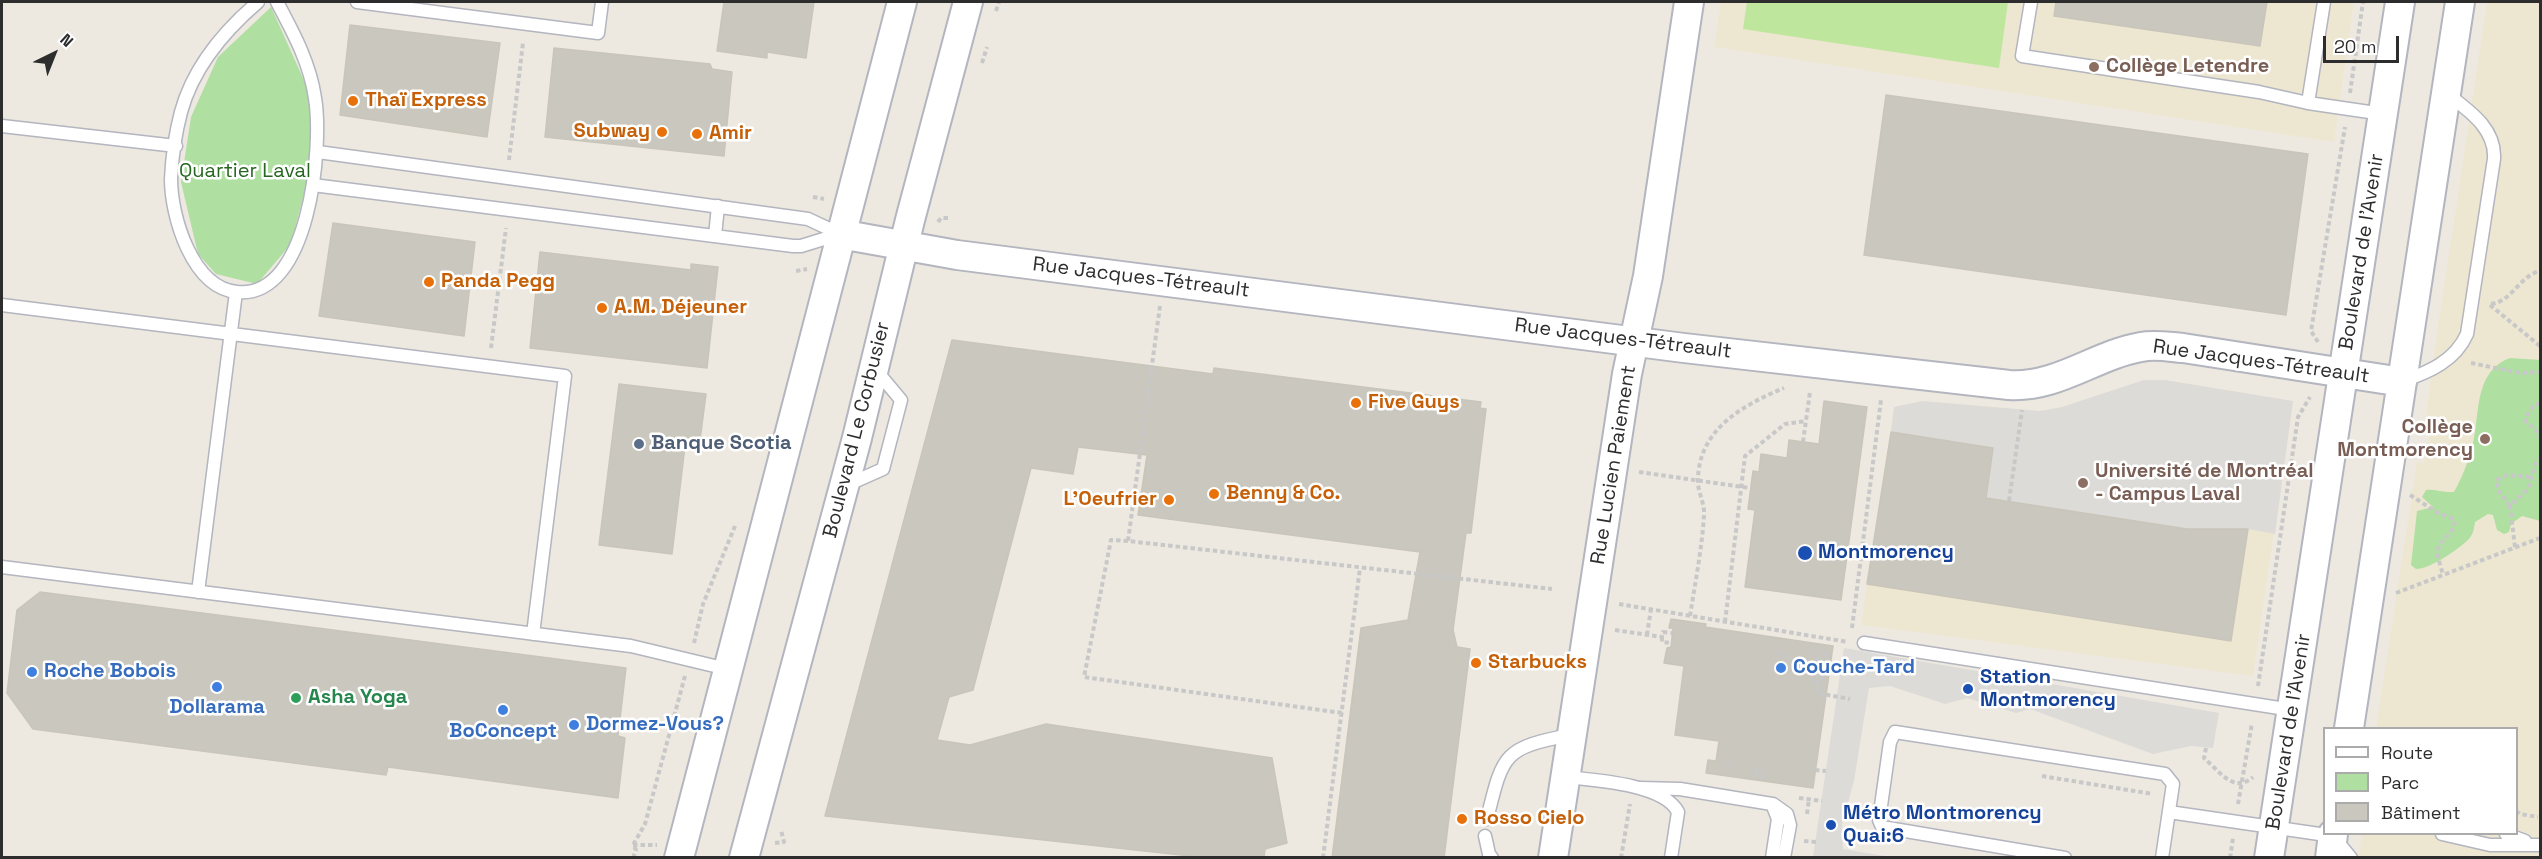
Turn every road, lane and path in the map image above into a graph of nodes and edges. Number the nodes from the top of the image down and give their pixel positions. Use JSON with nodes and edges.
{"nodes":[{"id":1,"x":258,"y":2,"type":"edge"},
{"id":2,"x":277,"y":2,"type":"edge"},
{"id":3,"x":357,"y":2,"type":"edge"},
{"id":4,"x":602,"y":2,"type":"edge"},
{"id":5,"x":902,"y":2,"type":"edge"},
{"id":6,"x":968,"y":2,"type":"edge"},
{"id":7,"x":1689,"y":2,"type":"edge"},
{"id":8,"x":2031,"y":2,"type":"edge"},
{"id":9,"x":2324,"y":2,"type":"edge"},
{"id":10,"x":2363,"y":2,"type":"edge"},
{"id":11,"x":2400,"y":2,"type":"edge"},
{"id":12,"x":2460,"y":2,"type":"edge"},
{"id":13,"x":2350,"y":92,"type":"dead end"},
{"id":14,"x":2446,"y":92,"type":"junction"},
{"id":15,"x":2308,"y":103,"type":"junction"},
{"id":16,"x":2382,"y":114,"type":"junction"},
{"id":17,"x":2,"y":126,"type":"edge"},
{"id":18,"x":2345,"y":127,"type":"dead end"},
{"id":19,"x":176,"y":146,"type":"junction"},
{"id":20,"x":318,"y":152,"type":"junction"},
{"id":21,"x":313,"y":185,"type":"junction"},
{"id":22,"x":718,"y":206,"type":"junction"},
{"id":23,"x":840,"y":234,"type":"junction"},
{"id":24,"x":715,"y":236,"type":"junction"},
{"id":25,"x":904,"y":246,"type":"junction"},
{"id":26,"x":2541,"y":271,"type":"edge"},
{"id":27,"x":236,"y":292,"type":"junction"},
{"id":28,"x":1160,"y":300,"type":"dead end"},
{"id":29,"x":2,"y":305,"type":"edge"},
{"id":30,"x":231,"y":334,"type":"junction"},
{"id":31,"x":2318,"y":338,"type":"dead end"},
{"id":32,"x":1634,"y":341,"type":"junction"},
{"id":33,"x":2541,"y":346,"type":"edge"},
{"id":34,"x":2471,"y":363,"type":"dead end"},
{"id":35,"x":2541,"y":372,"type":"edge"},
{"id":36,"x":2343,"y":373,"type":"junction"},
{"id":37,"x":2402,"y":382,"type":"junction"},
{"id":38,"x":1784,"y":388,"type":"dead end"},
{"id":39,"x":1810,"y":392,"type":"dead end"},
{"id":40,"x":1881,"y":400,"type":"dead end"},
{"id":41,"x":2541,"y":403,"type":"edge"},
{"id":42,"x":2306,"y":405,"type":"dead end"},
{"id":43,"x":2023,"y":407,"type":"dead end"},
{"id":44,"x":1806,"y":421,"type":"junction"},
{"id":45,"x":2541,"y":438,"type":"edge"},
{"id":46,"x":1803,"y":442,"type":"dead end"},
{"id":47,"x":2541,"y":458,"type":"edge"},
{"id":48,"x":1639,"y":472,"type":"dead end"},
{"id":49,"x":2532,"y":477,"type":"junction"},
{"id":50,"x":1697,"y":480,"type":"junction"},
{"id":51,"x":1740,"y":486,"type":"junction"},
{"id":52,"x":1750,"y":488,"type":"dead end"},
{"id":53,"x":2408,"y":495,"type":"dead end"},
{"id":54,"x":2008,"y":501,"type":"dead end"},
{"id":55,"x":2510,"y":506,"type":"junction"},
{"id":56,"x":738,"y":516,"type":"dead end"},
{"id":57,"x":2541,"y":538,"type":"edge"},
{"id":58,"x":1128,"y":542,"type":"junction"},
{"id":59,"x":2516,"y":547,"type":"junction"},
{"id":60,"x":2,"y":567,"type":"edge"},
{"id":61,"x":1360,"y":568,"type":"junction"},
{"id":62,"x":2444,"y":575,"type":"junction"},
{"id":63,"x":1552,"y":589,"type":"dead end"},
{"id":64,"x":198,"y":592,"type":"junction"},
{"id":65,"x":2393,"y":594,"type":"dead end"},
{"id":66,"x":1619,"y":604,"type":"dead end"},
{"id":67,"x":1651,"y":609,"type":"junction"},
{"id":68,"x":1690,"y":616,"type":"junction"},
{"id":69,"x":1725,"y":622,"type":"junction"},
{"id":70,"x":1616,"y":630,"type":"dead end"},
{"id":71,"x":696,"y":632,"type":"dead end"},
{"id":72,"x":1672,"y":633,"type":"dead end"},
{"id":73,"x":533,"y":634,"type":"junction"},
{"id":74,"x":1647,"y":635,"type":"junction"},
{"id":75,"x":1662,"y":637,"type":"junction"},
{"id":76,"x":1671,"y":643,"type":"dead end"},
{"id":77,"x":1850,"y":643,"type":"junction"},
{"id":78,"x":1864,"y":643,"type":"dead end"},
{"id":79,"x":1849,"y":649,"type":"dead end"},
{"id":80,"x":1819,"y":652,"type":"dead end"},
{"id":81,"x":1776,"y":653,"type":"dead end"},
{"id":82,"x":1826,"y":653,"type":"dead end"},
{"id":83,"x":1791,"y":658,"type":"dead end"},
{"id":84,"x":727,"y":669,"type":"junction"},
{"id":85,"x":1818,"y":682,"type":"junction"},
{"id":86,"x":2257,"y":688,"type":"dead end"},
{"id":87,"x":682,"y":690,"type":"dead end"},
{"id":88,"x":1850,"y":699,"type":"dead end"},
{"id":89,"x":2292,"y":710,"type":"junction"},
{"id":90,"x":1341,"y":713,"type":"junction"},
{"id":91,"x":2252,"y":722,"type":"dead end"},
{"id":92,"x":2349,"y":727,"type":"edge"},
{"id":93,"x":1570,"y":735,"type":"junction"},
{"id":94,"x":2206,"y":747,"type":"dead end"},
{"id":95,"x":1726,"y":765,"type":"dead end"},
{"id":96,"x":1733,"y":766,"type":"dead end"},
{"id":97,"x":1815,"y":770,"type":"dead end"},
{"id":98,"x":1826,"y":771,"type":"dead end"},
{"id":99,"x":1754,"y":773,"type":"dead end"},
{"id":100,"x":1763,"y":774,"type":"dead end"},
{"id":101,"x":2242,"y":774,"type":"junction"},
{"id":102,"x":1565,"y":777,"type":"junction"},
{"id":103,"x":2241,"y":784,"type":"junction"},
{"id":104,"x":1640,"y":788,"type":"junction"},
{"id":105,"x":1789,"y":797,"type":"dead end"},
{"id":106,"x":1822,"y":801,"type":"dead end"},
{"id":107,"x":1619,"y":802,"type":"dead end"},
{"id":108,"x":1772,"y":804,"type":"junction"},
{"id":109,"x":2518,"y":811,"type":"edge"},
{"id":110,"x":2169,"y":812,"type":"junction"},
{"id":111,"x":2538,"y":817,"type":"dead end"},
{"id":112,"x":1487,"y":819,"type":"dead end"},
{"id":113,"x":2274,"y":826,"type":"junction"},
{"id":114,"x":2447,"y":835,"type":"edge"},
{"id":115,"x":2509,"y":835,"type":"edge"},
{"id":116,"x":1485,"y":836,"type":"dead end"},
{"id":117,"x":2333,"y":840,"type":"edge"},
{"id":118,"x":2535,"y":844,"type":"edge"},
{"id":119,"x":633,"y":858,"type":"edge"},
{"id":120,"x":678,"y":858,"type":"edge"},
{"id":121,"x":744,"y":858,"type":"edge"},
{"id":122,"x":1323,"y":858,"type":"edge"},
{"id":123,"x":1492,"y":858,"type":"edge"},
{"id":124,"x":1553,"y":858,"type":"edge"},
{"id":125,"x":1621,"y":858,"type":"edge"},
{"id":126,"x":1671,"y":858,"type":"edge"},
{"id":127,"x":1772,"y":858,"type":"edge"},
{"id":128,"x":1784,"y":858,"type":"edge"},
{"id":129,"x":2065,"y":858,"type":"edge"},
{"id":130,"x":2162,"y":858,"type":"edge"},
{"id":131,"x":2269,"y":858,"type":"edge"},
{"id":132,"x":2351,"y":858,"type":"edge"}],
"edges":[{"from":1,"to":19,"type":"lane"},
{"from":2,"to":20,"type":"lane"},
{"from":3,"to":4,"type":"lane"},
{"from":5,"to":23,"type":"street"},
{"from":6,"to":25,"type":"street","name":"Boulevard Le Corbusier"},
{"from":7,"to":32,"type":"street","name":"Rue Lucien Paiement"},
{"from":8,"to":15,"type":"lane"},
{"from":9,"to":15,"type":"lane"},
{"from":10,"to":13,"type":"path"},
{"from":11,"to":16,"type":"street","name":"Boulevard de l'Avenir"},
{"from":12,"to":14,"type":"street"},
{"from":14,"to":37,"type":"street"},
{"from":14,"to":37,"type":"lane"},
{"from":15,"to":16,"type":"lane"},
{"from":16,"to":36,"type":"street","name":"Boulevard de l'Avenir"},
{"from":17,"to":19,"type":"lane"},
{"from":18,"to":31,"type":"path","name":"Boulevard de l'Avenir"},
{"from":19,"to":27,"type":"lane"},
{"from":20,"to":21,"type":"lane"},
{"from":20,"to":22,"type":"lane"},
{"from":21,"to":24,"type":"lane"},
{"from":21,"to":27,"type":"lane"},
{"from":22,"to":23,"type":"lane"},
{"from":22,"to":24,"type":"lane"},
{"from":23,"to":24,"type":"lane"},
{"from":23,"to":25,"type":"street","name":"Rue Jacques-Tétreault"},
{"from":23,"to":84,"type":"street"},
{"from":25,"to":32,"type":"street","name":"Rue Jacques-Tétreault"},
{"from":25,"to":121,"type":"street","name":"Boulevard Le Corbusier"},
{"from":26,"to":33,"type":"path"},
{"from":27,"to":30,"type":"lane"},
{"from":28,"to":58,"type":"path"},
{"from":29,"to":30,"type":"lane"},
{"from":30,"to":64,"type":"lane"},
{"from":30,"to":73,"type":"lane"},
{"from":32,"to":36,"type":"street","name":"Rue Jacques-Tétreault"},
{"from":32,"to":93,"type":"street","name":"Rue Lucien Paiement"},
{"from":34,"to":35,"type":"path"},
{"from":36,"to":37,"type":"street","name":"Rue Jacques-Tétreault"},
{"from":36,"to":89,"type":"street","name":"Boulevard de l'Avenir"},
{"from":37,"to":92,"type":"street"},
{"from":38,"to":50,"type":"path"},
{"from":39,"to":44,"type":"path"},
{"from":40,"to":77,"type":"path"},
{"from":41,"to":45,"type":"path"},
{"from":42,"to":86,"type":"path","name":"Boulevard de l'Avenir"},
{"from":43,"to":54,"type":"path"},
{"from":44,"to":46,"type":"path"},
{"from":44,"to":51,"type":"path"},
{"from":47,"to":49,"type":"path"},
{"from":48,"to":50,"type":"path"},
{"from":49,"to":55,"type":"path"},
{"from":49,"to":55,"type":"path"},
{"from":50,"to":51,"type":"path"},
{"from":50,"to":68,"type":"path"},
{"from":51,"to":52,"type":"path"},
{"from":51,"to":69,"type":"path"},
{"from":53,"to":62,"type":"path"},
{"from":55,"to":59,"type":"path"},
{"from":56,"to":71,"type":"path"},
{"from":57,"to":59,"type":"path"},
{"from":58,"to":61,"type":"path"},
{"from":58,"to":90,"type":"path"},
{"from":59,"to":62,"type":"path"},
{"from":60,"to":64,"type":"lane"},
{"from":61,"to":63,"type":"path"},
{"from":61,"to":90,"type":"path"},
{"from":62,"to":65,"type":"path"},
{"from":64,"to":73,"type":"lane"},
{"from":66,"to":67,"type":"path"},
{"from":67,"to":68,"type":"path"},
{"from":67,"to":74,"type":"path"},
{"from":68,"to":69,"type":"path"},
{"from":69,"to":77,"type":"path"},
{"from":70,"to":74,"type":"path"},
{"from":72,"to":75,"type":"path"},
{"from":73,"to":84,"type":"lane"},
{"from":74,"to":75,"type":"path"},
{"from":75,"to":76,"type":"path"},
{"from":77,"to":79,"type":"path"},
{"from":78,"to":89,"type":"lane"},
{"from":80,"to":85,"type":"path"},
{"from":81,"to":83,"type":"path"},
{"from":82,"to":85,"type":"path"},
{"from":84,"to":120,"type":"street"},
{"from":85,"to":88,"type":"path"},
{"from":87,"to":119,"type":"path"},
{"from":89,"to":113,"type":"street","name":"Boulevard de l'Avenir"},
{"from":90,"to":122,"type":"path"},
{"from":91,"to":101,"type":"path","name":"Boulevard de l'Avenir"},
{"from":93,"to":102,"type":"street","name":"Rue Lucien Paiement"},
{"from":93,"to":112,"type":"lane"},
{"from":94,"to":103,"type":"path"},
{"from":95,"to":96,"type":"path"},
{"from":97,"to":98,"type":"path"},
{"from":99,"to":100,"type":"path"},
{"from":101,"to":103,"type":"path","name":"Boulevard de l'Avenir"},
{"from":101,"to":103,"type":"path"},
{"from":102,"to":104,"type":"lane"},
{"from":102,"to":124,"type":"street","name":"Rue Lucien Paiement"},
{"from":104,"to":108,"type":"lane"},
{"from":104,"to":126,"type":"lane"},
{"from":105,"to":106,"type":"path"},
{"from":107,"to":125,"type":"path"},
{"from":108,"to":127,"type":"lane"},
{"from":108,"to":128,"type":"lane"},
{"from":109,"to":111,"type":"path"},
{"from":110,"to":113,"type":"lane"},
{"from":110,"to":129,"type":"lane"},
{"from":110,"to":130,"type":"lane"},
{"from":113,"to":117,"type":"lane"},
{"from":113,"to":131,"type":"street","name":"Boulevard de l'Avenir"},
{"from":114,"to":118,"type":"lane"},
{"from":115,"to":118,"type":"lane"},
{"from":116,"to":123,"type":"lane"},
{"from":117,"to":132,"type":"lane"}]}
